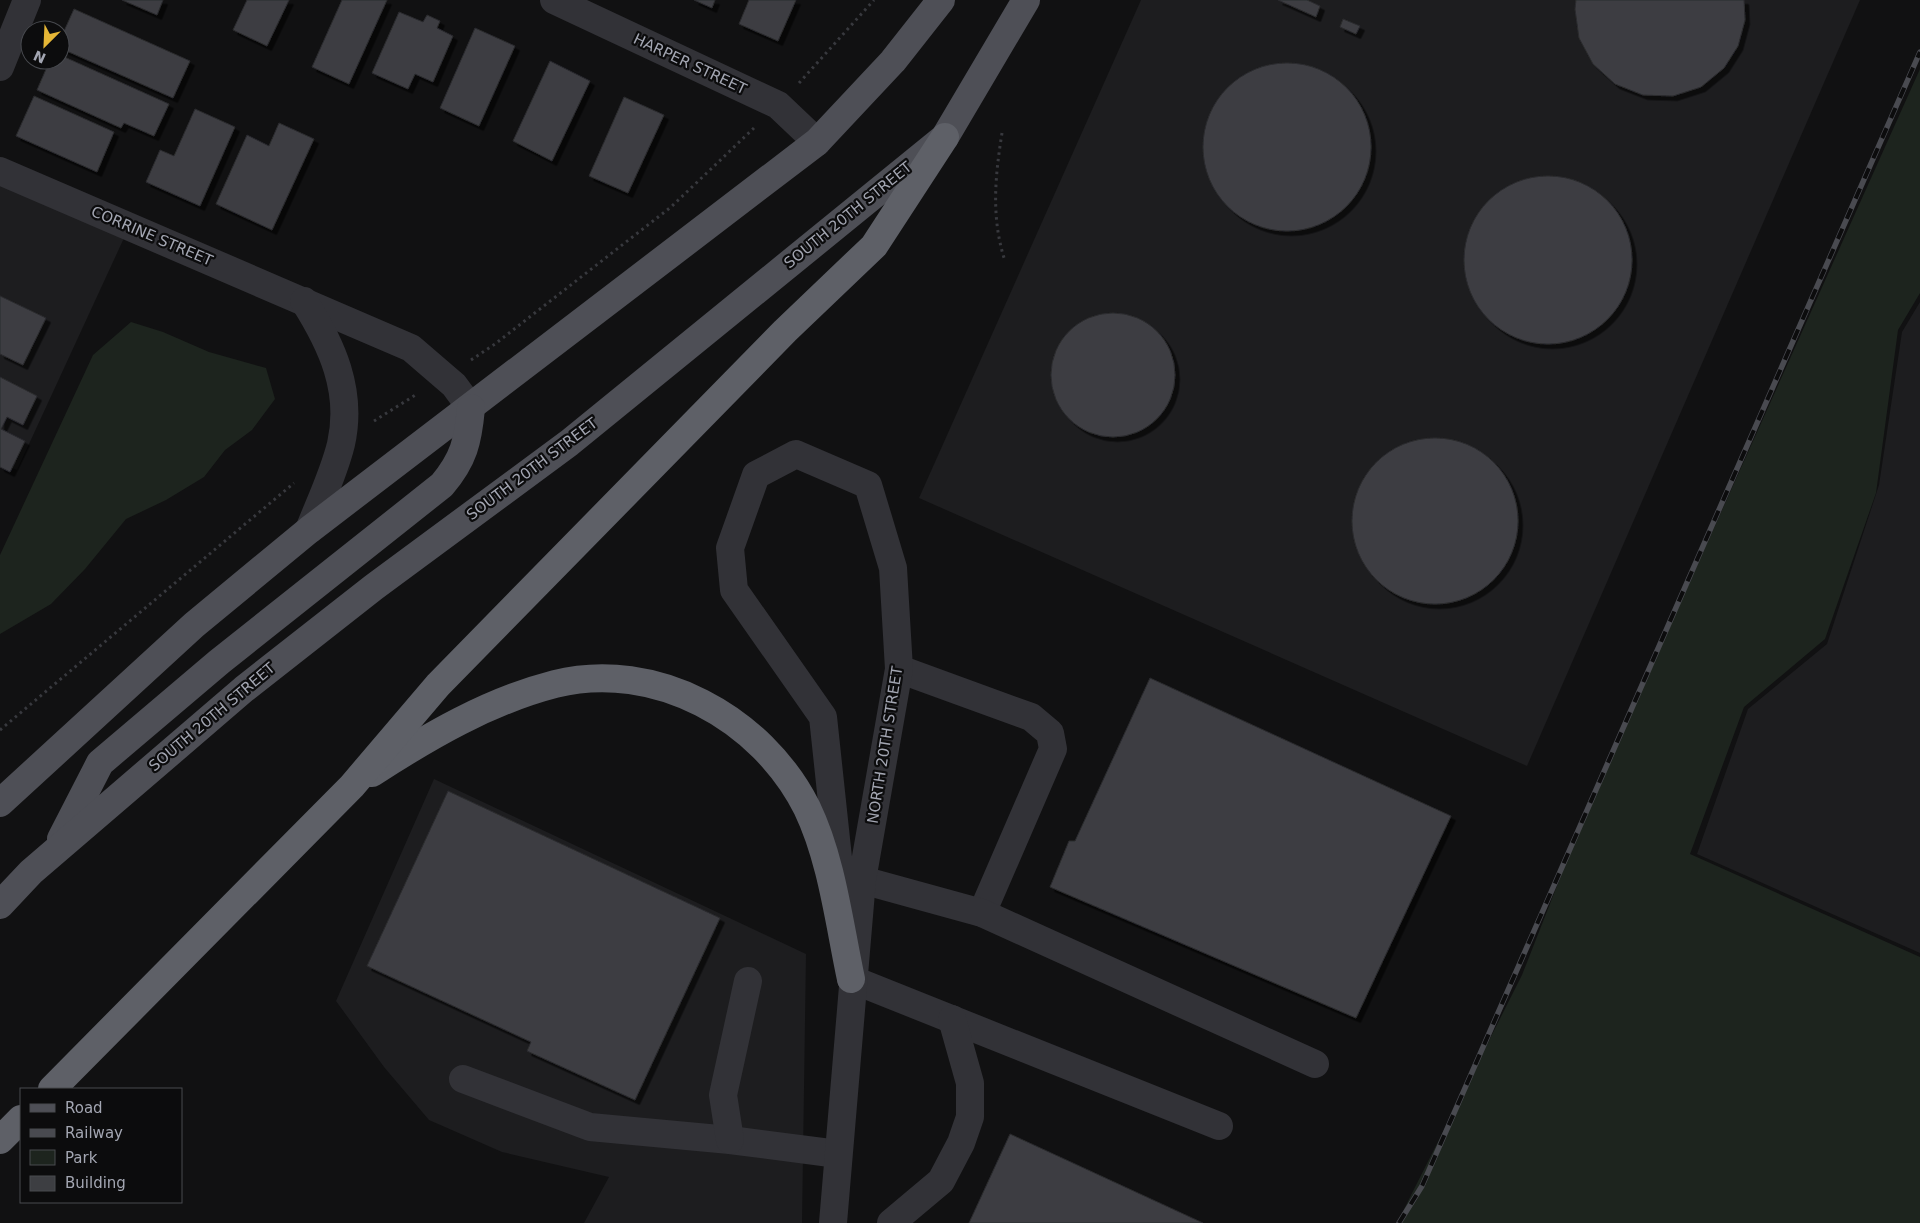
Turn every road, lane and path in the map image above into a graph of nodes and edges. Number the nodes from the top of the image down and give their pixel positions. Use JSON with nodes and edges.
{"nodes":[{"id":1,"x":27,"y":0,"type":"edge"},
{"id":2,"x":554,"y":0,"type":"edge"},
{"id":3,"x":941,"y":0,"type":"edge"},
{"id":4,"x":1026,"y":0,"type":"edge"},
{"id":5,"x":0,"y":67,"type":"edge"},
{"id":6,"x":1002,"y":133,"type":"dead end"},
{"id":7,"x":945,"y":136,"type":"junction"},
{"id":8,"x":817,"y":142,"type":"junction"},
{"id":9,"x":0,"y":171,"type":"edge"},
{"id":10,"x":1006,"y":261,"type":"dead end"},
{"id":11,"x":304,"y":301,"type":"junction"},
{"id":12,"x":471,"y":408,"type":"junction"},
{"id":13,"x":309,"y":530,"type":"junction"},
{"id":14,"x":899,"y":669,"type":"junction"},
{"id":15,"x":352,"y":786,"type":"junction"},
{"id":16,"x":0,"y":804,"type":"edge"},
{"id":17,"x":55,"y":852,"type":"junction"},
{"id":18,"x":862,"y":880,"type":"junction"},
{"id":19,"x":0,"y":905,"type":"edge"},
{"id":20,"x":982,"y":913,"type":"junction"},
{"id":21,"x":851,"y":979,"type":"junction"},
{"id":22,"x":748,"y":981,"type":"dead end"},
{"id":23,"x":952,"y":1019,"type":"junction"},
{"id":24,"x":1315,"y":1064,"type":"dead end"},
{"id":25,"x":463,"y":1078,"type":"dead end"},
{"id":26,"x":53,"y":1088,"type":"edge"},
{"id":27,"x":20,"y":1120,"type":"edge"},
{"id":28,"x":1219,"y":1126,"type":"dead end"},
{"id":29,"x":0,"y":1140,"type":"edge"},
{"id":30,"x":730,"y":1140,"type":"junction"},
{"id":31,"x":838,"y":1154,"type":"junction"},
{"id":32,"x":832,"y":1223,"type":"edge"},
{"id":33,"x":891,"y":1223,"type":"edge"}],
"edges":[{"from":1,"to":5,"type":"street"},
{"from":2,"to":8,"type":"street","name":"HARPER STREET"},
{"from":3,"to":8,"type":"main road"},
{"from":4,"to":7,"type":"main road","name":"SOUTH 20TH STREET"},
{"from":6,"to":10,"type":"path"},
{"from":7,"to":15,"type":"highway"},
{"from":7,"to":17,"type":"main road","name":"SOUTH 20TH STREET"},
{"from":8,"to":12,"type":"main road"},
{"from":9,"to":11,"type":"street","name":"CORRINE STREET"},
{"from":11,"to":12,"type":"street","name":"CORRINE STREET"},
{"from":11,"to":13,"type":"street"},
{"from":12,"to":13,"type":"main road"},
{"from":12,"to":17,"type":"main road"},
{"from":13,"to":16,"type":"main road"},
{"from":14,"to":18,"type":"street","name":"NORTH 20TH STREET"},
{"from":14,"to":20,"type":"street"},
{"from":14,"to":21,"type":"street","name":"NORTH 20TH STREET"},
{"from":15,"to":21,"type":"highway"},
{"from":15,"to":26,"type":"highway"},
{"from":17,"to":19,"type":"main road","name":"SOUTH 20TH STREET"},
{"from":18,"to":20,"type":"street"},
{"from":18,"to":21,"type":"street","name":"NORTH 20TH STREET"},
{"from":20,"to":24,"type":"street"},
{"from":21,"to":23,"type":"street"},
{"from":21,"to":31,"type":"street","name":"NORTH 20TH STREET"},
{"from":22,"to":30,"type":"street"},
{"from":23,"to":28,"type":"street"},
{"from":23,"to":33,"type":"street"},
{"from":25,"to":30,"type":"street"},
{"from":27,"to":29,"type":"highway"},
{"from":30,"to":31,"type":"street"},
{"from":31,"to":32,"type":"street","name":"NORTH 20TH STREET"}]}
